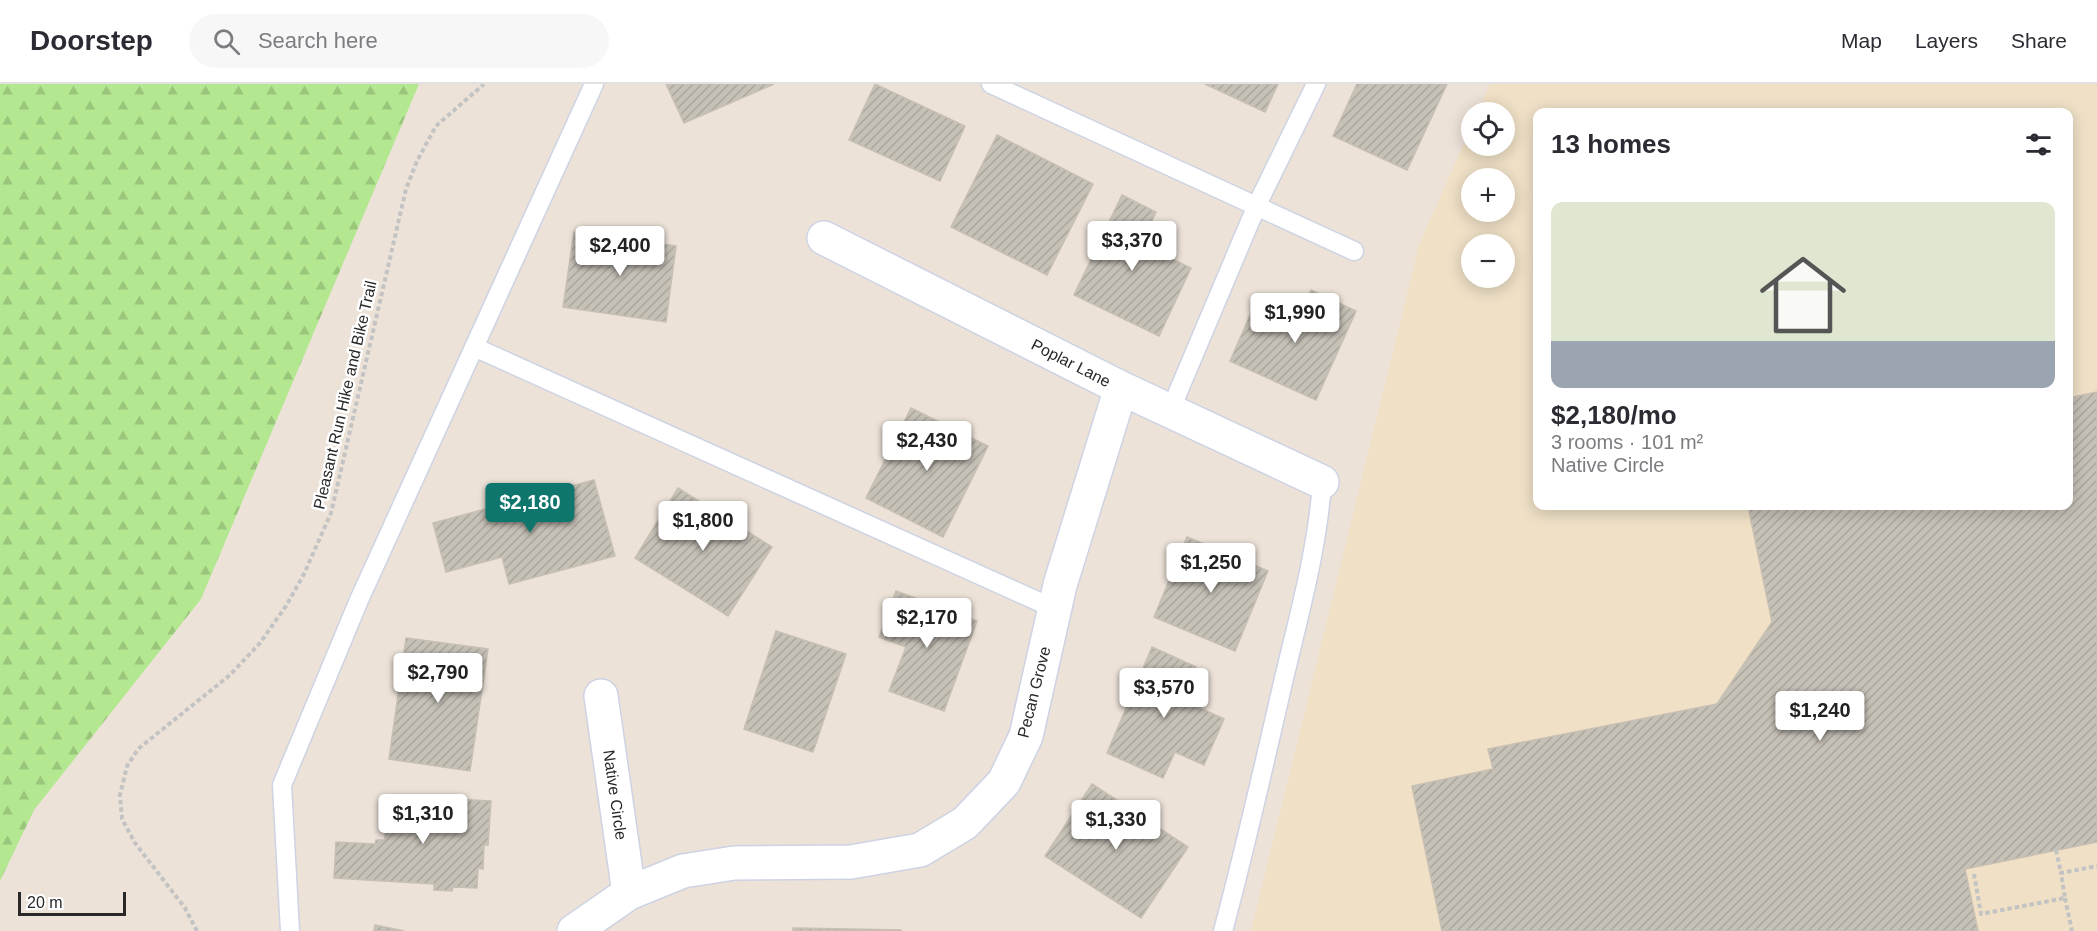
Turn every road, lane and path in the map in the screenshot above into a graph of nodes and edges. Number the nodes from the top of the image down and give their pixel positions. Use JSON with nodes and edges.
{"nodes":[{"id":1,"x":484,"y":84,"type":"edge"},
{"id":2,"x":594,"y":84,"type":"edge"},
{"id":3,"x":991,"y":84,"type":"edge"},
{"id":4,"x":1316,"y":84,"type":"edge"},
{"id":5,"x":1257,"y":205,"type":"junction"},
{"id":6,"x":824,"y":238,"type":"dead end"},
{"id":7,"x":1354,"y":251,"type":"dead end"},
{"id":8,"x":474,"y":346,"type":"junction"},
{"id":9,"x":1121,"y":388,"type":"junction"},
{"id":10,"x":1170,"y":411,"type":"junction"},
{"id":11,"x":1322,"y":482,"type":"joint"},
{"id":12,"x":1055,"y":609,"type":"junction"},
{"id":13,"x":602,"y":696,"type":"dead end"},
{"id":14,"x":2056,"y":850,"type":"dead end"},
{"id":15,"x":2097,"y":866,"type":"edge"},
{"id":16,"x":1974,"y":873,"type":"dead end"},
{"id":17,"x":2061,"y":873,"type":"junction"},
{"id":18,"x":629,"y":893,"type":"junction"},
{"id":19,"x":2065,"y":897,"type":"junction"},
{"id":20,"x":197,"y":931,"type":"edge"},
{"id":21,"x":290,"y":931,"type":"edge"},
{"id":22,"x":574,"y":931,"type":"edge"},
{"id":23,"x":1223,"y":931,"type":"edge"},
{"id":24,"x":2072,"y":931,"type":"edge"}],
"edges":[{"from":1,"to":20,"type":"path","name":"Pleasant Run Hike and Bike Trail"},
{"from":2,"to":8,"type":"lane"},
{"from":3,"to":5,"type":"lane"},
{"from":4,"to":5,"type":"lane"},
{"from":5,"to":7,"type":"lane"},
{"from":5,"to":10,"type":"lane"},
{"from":6,"to":9,"type":"street","name":"Poplar Lane"},
{"from":8,"to":12,"type":"lane"},
{"from":8,"to":21,"type":"lane"},
{"from":9,"to":10,"type":"street","name":"Poplar Lane"},
{"from":9,"to":12,"type":"street","name":"Pecan Grove"},
{"from":10,"to":11,"type":"street","name":"Poplar Lane"},
{"from":11,"to":23,"type":"lane"},
{"from":12,"to":18,"type":"street","name":"Pecan Grove"},
{"from":13,"to":18,"type":"street","name":"Native Circle"},
{"from":14,"to":17,"type":"path"},
{"from":15,"to":17,"type":"path"},
{"from":16,"to":19,"type":"path"},
{"from":17,"to":19,"type":"path"},
{"from":18,"to":22,"type":"street","name":"Pecan Grove"},
{"from":19,"to":24,"type":"path"}]}
